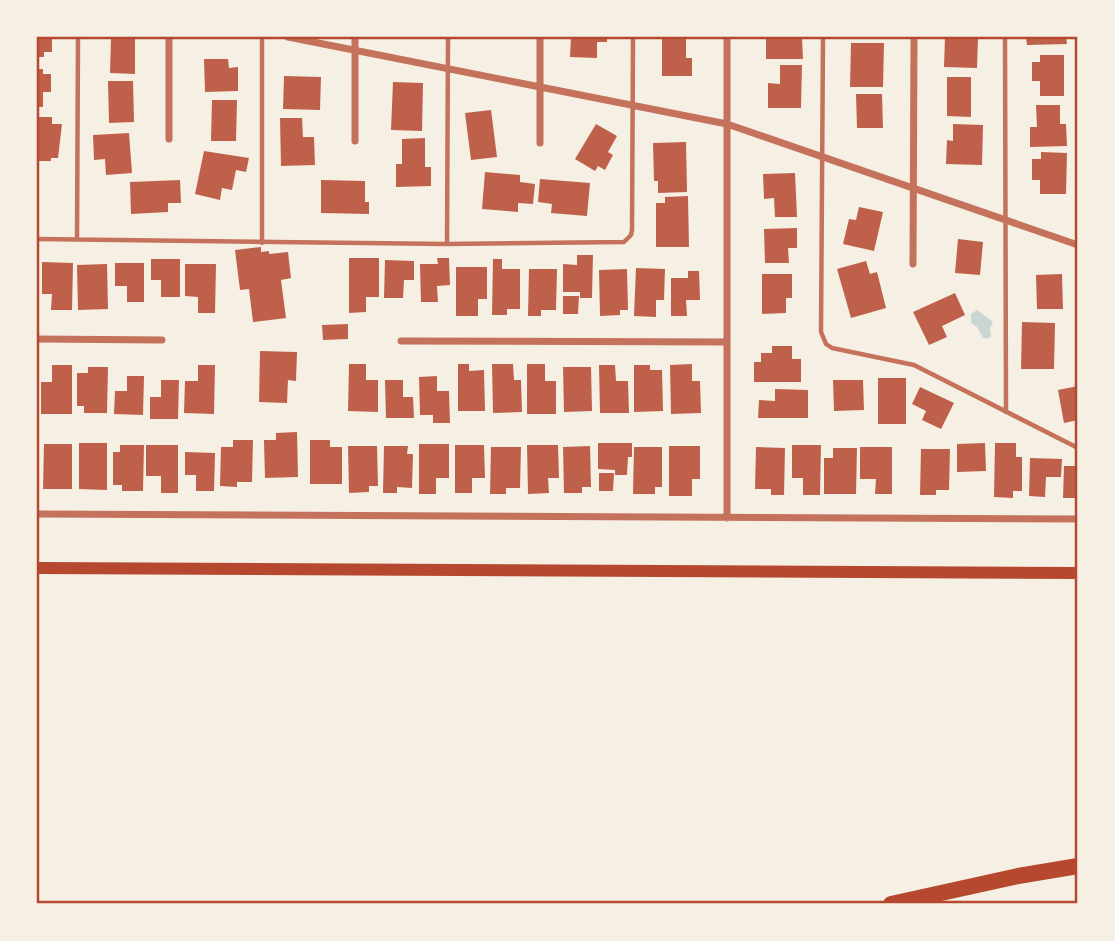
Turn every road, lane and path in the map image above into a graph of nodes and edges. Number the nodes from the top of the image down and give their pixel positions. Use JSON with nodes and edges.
{"nodes":[{"id":1,"x":78,"y":37,"type":"edge"},
{"id":2,"x":169,"y":37,"type":"edge"},
{"id":3,"x":262,"y":37,"type":"edge"},
{"id":4,"x":288,"y":37,"type":"edge"},
{"id":5,"x":355,"y":37,"type":"edge"},
{"id":6,"x":448,"y":37,"type":"edge"},
{"id":7,"x":540,"y":37,"type":"edge"},
{"id":8,"x":632,"y":37,"type":"edge"},
{"id":9,"x":727,"y":37,"type":"edge"},
{"id":10,"x":823,"y":37,"type":"edge"},
{"id":11,"x":914,"y":37,"type":"edge"},
{"id":12,"x":1005,"y":37,"type":"edge"},
{"id":13,"x":355,"y":50,"type":"junction"},
{"id":14,"x":448,"y":68,"type":"junction"},
{"id":15,"x":540,"y":87,"type":"junction"},
{"id":16,"x":633,"y":104,"type":"junction"},
{"id":17,"x":727,"y":124,"type":"junction"},
{"id":18,"x":169,"y":139,"type":"dead end"},
{"id":19,"x":355,"y":141,"type":"dead end"},
{"id":20,"x":540,"y":143,"type":"dead end"},
{"id":21,"x":822,"y":156,"type":"junction"},
{"id":22,"x":914,"y":188,"type":"junction"},
{"id":23,"x":1005,"y":220,"type":"junction"},
{"id":24,"x":37,"y":239,"type":"edge"},
{"id":25,"x":77,"y":239,"type":"junction"},
{"id":26,"x":262,"y":243,"type":"junction"},
{"id":27,"x":447,"y":244,"type":"junction"},
{"id":28,"x":1078,"y":245,"type":"edge"},
{"id":29,"x":913,"y":264,"type":"dead end"},
{"id":30,"x":37,"y":339,"type":"edge"},
{"id":31,"x":162,"y":340,"type":"dead end"},
{"id":32,"x":401,"y":341,"type":"dead end"},
{"id":33,"x":727,"y":342,"type":"junction"},
{"id":34,"x":1006,"y":412,"type":"junction"},
{"id":35,"x":1078,"y":448,"type":"edge"},
{"id":36,"x":37,"y":514,"type":"edge"},
{"id":37,"x":727,"y":518,"type":"junction"},
{"id":38,"x":1078,"y":519,"type":"edge"},
{"id":39,"x":37,"y":568,"type":"edge"},
{"id":40,"x":1078,"y":573,"type":"edge"},
{"id":41,"x":1078,"y":866,"type":"edge"},
{"id":42,"x":891,"y":904,"type":"edge"}],
"edges":[{"from":1,"to":25,"type":"lane"},
{"from":2,"to":18,"type":"street"},
{"from":3,"to":26,"type":"lane"},
{"from":4,"to":13,"type":"street"},
{"from":5,"to":13,"type":"street"},
{"from":6,"to":14,"type":"lane"},
{"from":7,"to":15,"type":"street"},
{"from":8,"to":16,"type":"lane"},
{"from":9,"to":17,"type":"street"},
{"from":10,"to":21,"type":"lane"},
{"from":11,"to":22,"type":"street"},
{"from":12,"to":23,"type":"lane"},
{"from":13,"to":14,"type":"street"},
{"from":13,"to":19,"type":"street"},
{"from":14,"to":15,"type":"street"},
{"from":14,"to":27,"type":"lane"},
{"from":15,"to":16,"type":"street"},
{"from":15,"to":20,"type":"street"},
{"from":16,"to":17,"type":"street"},
{"from":16,"to":27,"type":"lane"},
{"from":17,"to":21,"type":"street"},
{"from":17,"to":33,"type":"street"},
{"from":21,"to":22,"type":"street"},
{"from":21,"to":34,"type":"lane"},
{"from":22,"to":23,"type":"street"},
{"from":22,"to":29,"type":"street"},
{"from":23,"to":28,"type":"street"},
{"from":23,"to":34,"type":"lane"},
{"from":24,"to":25,"type":"lane"},
{"from":25,"to":26,"type":"lane"},
{"from":26,"to":27,"type":"lane"},
{"from":30,"to":31,"type":"street"},
{"from":32,"to":33,"type":"street"},
{"from":33,"to":37,"type":"street"},
{"from":34,"to":35,"type":"lane"},
{"from":36,"to":37,"type":"street"},
{"from":37,"to":38,"type":"street"},
{"from":39,"to":40,"type":"main road"},
{"from":41,"to":42,"type":"highway"}]}
